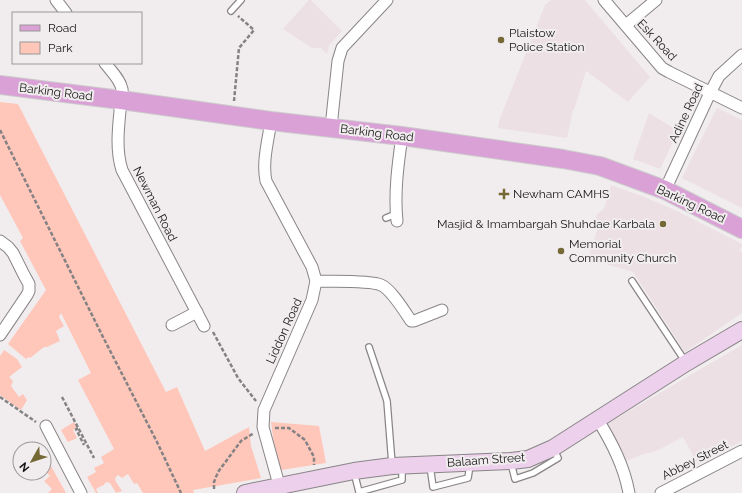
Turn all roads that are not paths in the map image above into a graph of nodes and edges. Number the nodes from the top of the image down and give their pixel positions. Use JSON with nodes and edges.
{"nodes":[{"id":1,"x":56,"y":0,"type":"edge"},
{"id":2,"x":241,"y":0,"type":"edge"},
{"id":3,"x":387,"y":0,"type":"edge"},
{"id":4,"x":604,"y":0,"type":"edge"},
{"id":5,"x":656,"y":0,"type":"edge"},
{"id":6,"x":231,"y":11,"type":"road end"},
{"id":7,"x":65,"y":12,"type":"edge"},
{"id":8,"x":626,"y":25,"type":"junction"},
{"id":9,"x":742,"y":55,"type":"edge"},
{"id":10,"x":106,"y":64,"type":"edge"},
{"id":11,"x":0,"y":85,"type":"edge"},
{"id":12,"x":710,"y":93,"type":"junction"},
{"id":13,"x":121,"y":100,"type":"junction"},
{"id":14,"x":742,"y":108,"type":"edge"},
{"id":15,"x":270,"y":121,"type":"junction"},
{"id":16,"x":331,"y":128,"type":"junction"},
{"id":17,"x":402,"y":136,"type":"junction"},
{"id":18,"x":665,"y":190,"type":"junction"},
{"id":19,"x":393,"y":218,"type":"dead end"},
{"id":20,"x":742,"y":229,"type":"edge"},
{"id":21,"x":0,"y":241,"type":"edge"},
{"id":22,"x":316,"y":281,"type":"junction"},
{"id":23,"x":632,"y":281,"type":"dead end"},
{"id":24,"x":442,"y":310,"type":"dead end"},
{"id":25,"x":197,"y":312,"type":"junction"},
{"id":26,"x":172,"y":325,"type":"dead end"},
{"id":27,"x":204,"y":326,"type":"road end"},
{"id":28,"x":742,"y":330,"type":"edge"},
{"id":29,"x":0,"y":335,"type":"edge"},
{"id":30,"x":369,"y":347,"type":"dead end"},
{"id":31,"x":686,"y":363,"type":"junction"},
{"id":32,"x":598,"y":420,"type":"junction"},
{"id":33,"x":46,"y":426,"type":"road end"},
{"id":34,"x":742,"y":451,"type":"edge"},
{"id":35,"x":471,"y":462,"type":"junction"},
{"id":36,"x":429,"y":464,"type":"junction"},
{"id":37,"x":397,"y":466,"type":"junction"},
{"id":38,"x":354,"y":471,"type":"junction"},
{"id":39,"x":280,"y":490,"type":"edge"},
{"id":40,"x":81,"y":493,"type":"edge"},
{"id":41,"x":245,"y":493,"type":"edge"},
{"id":42,"x":629,"y":493,"type":"edge"},
{"id":43,"x":661,"y":493,"type":"edge"}],
"edges":[{"from":1,"to":7,"type":"street"},
{"from":2,"to":6,"type":"lane"},
{"from":3,"to":16,"type":"street"},
{"from":4,"to":8,"type":"street","name":"Esk Road"},
{"from":5,"to":8,"type":"street"},
{"from":8,"to":12,"type":"street","name":"Esk Road"},
{"from":9,"to":12,"type":"street","name":"Adine Road"},
{"from":10,"to":13,"type":"street","name":"Newman Road"},
{"from":11,"to":13,"type":"main road","name":"Barking Road"},
{"from":12,"to":14,"type":"street","name":"Esk Road"},
{"from":12,"to":18,"type":"street","name":"Adine Road"},
{"from":13,"to":15,"type":"main road","name":"Barking Road"},
{"from":13,"to":25,"type":"street","name":"Newman Road"},
{"from":15,"to":16,"type":"main road","name":"Barking Road"},
{"from":15,"to":22,"type":"street"},
{"from":16,"to":17,"type":"main road","name":"Barking Road"},
{"from":17,"to":18,"type":"main road","name":"Barking Road"},
{"from":17,"to":19,"type":"street"},
{"from":18,"to":20,"type":"main road","name":"Barking Road"},
{"from":21,"to":29,"type":"street"},
{"from":22,"to":24,"type":"street"},
{"from":22,"to":39,"type":"street","name":"Liddon Road"},
{"from":23,"to":31,"type":"lane"},
{"from":25,"to":26,"type":"street"},
{"from":25,"to":27,"type":"street","name":"Newman Road"},
{"from":28,"to":31,"type":"main road","name":"Balaam Street"},
{"from":30,"to":37,"type":"lane"},
{"from":31,"to":32,"type":"main road","name":"Balaam Street"},
{"from":32,"to":35,"type":"main road","name":"Balaam Street"},
{"from":32,"to":42,"type":"street"},
{"from":33,"to":40,"type":"street"},
{"from":34,"to":43,"type":"street","name":"Abbey Street"},
{"from":35,"to":36,"type":"main road","name":"Balaam Street"},
{"from":35,"to":36,"type":"lane"},
{"from":36,"to":37,"type":"main road","name":"Balaam Street"},
{"from":37,"to":38,"type":"main road","name":"Balaam Street"},
{"from":37,"to":38,"type":"lane"},
{"from":38,"to":39,"type":"main road","name":"Balaam Street"},
{"from":39,"to":41,"type":"main road","name":"Balaam Street"}]}
